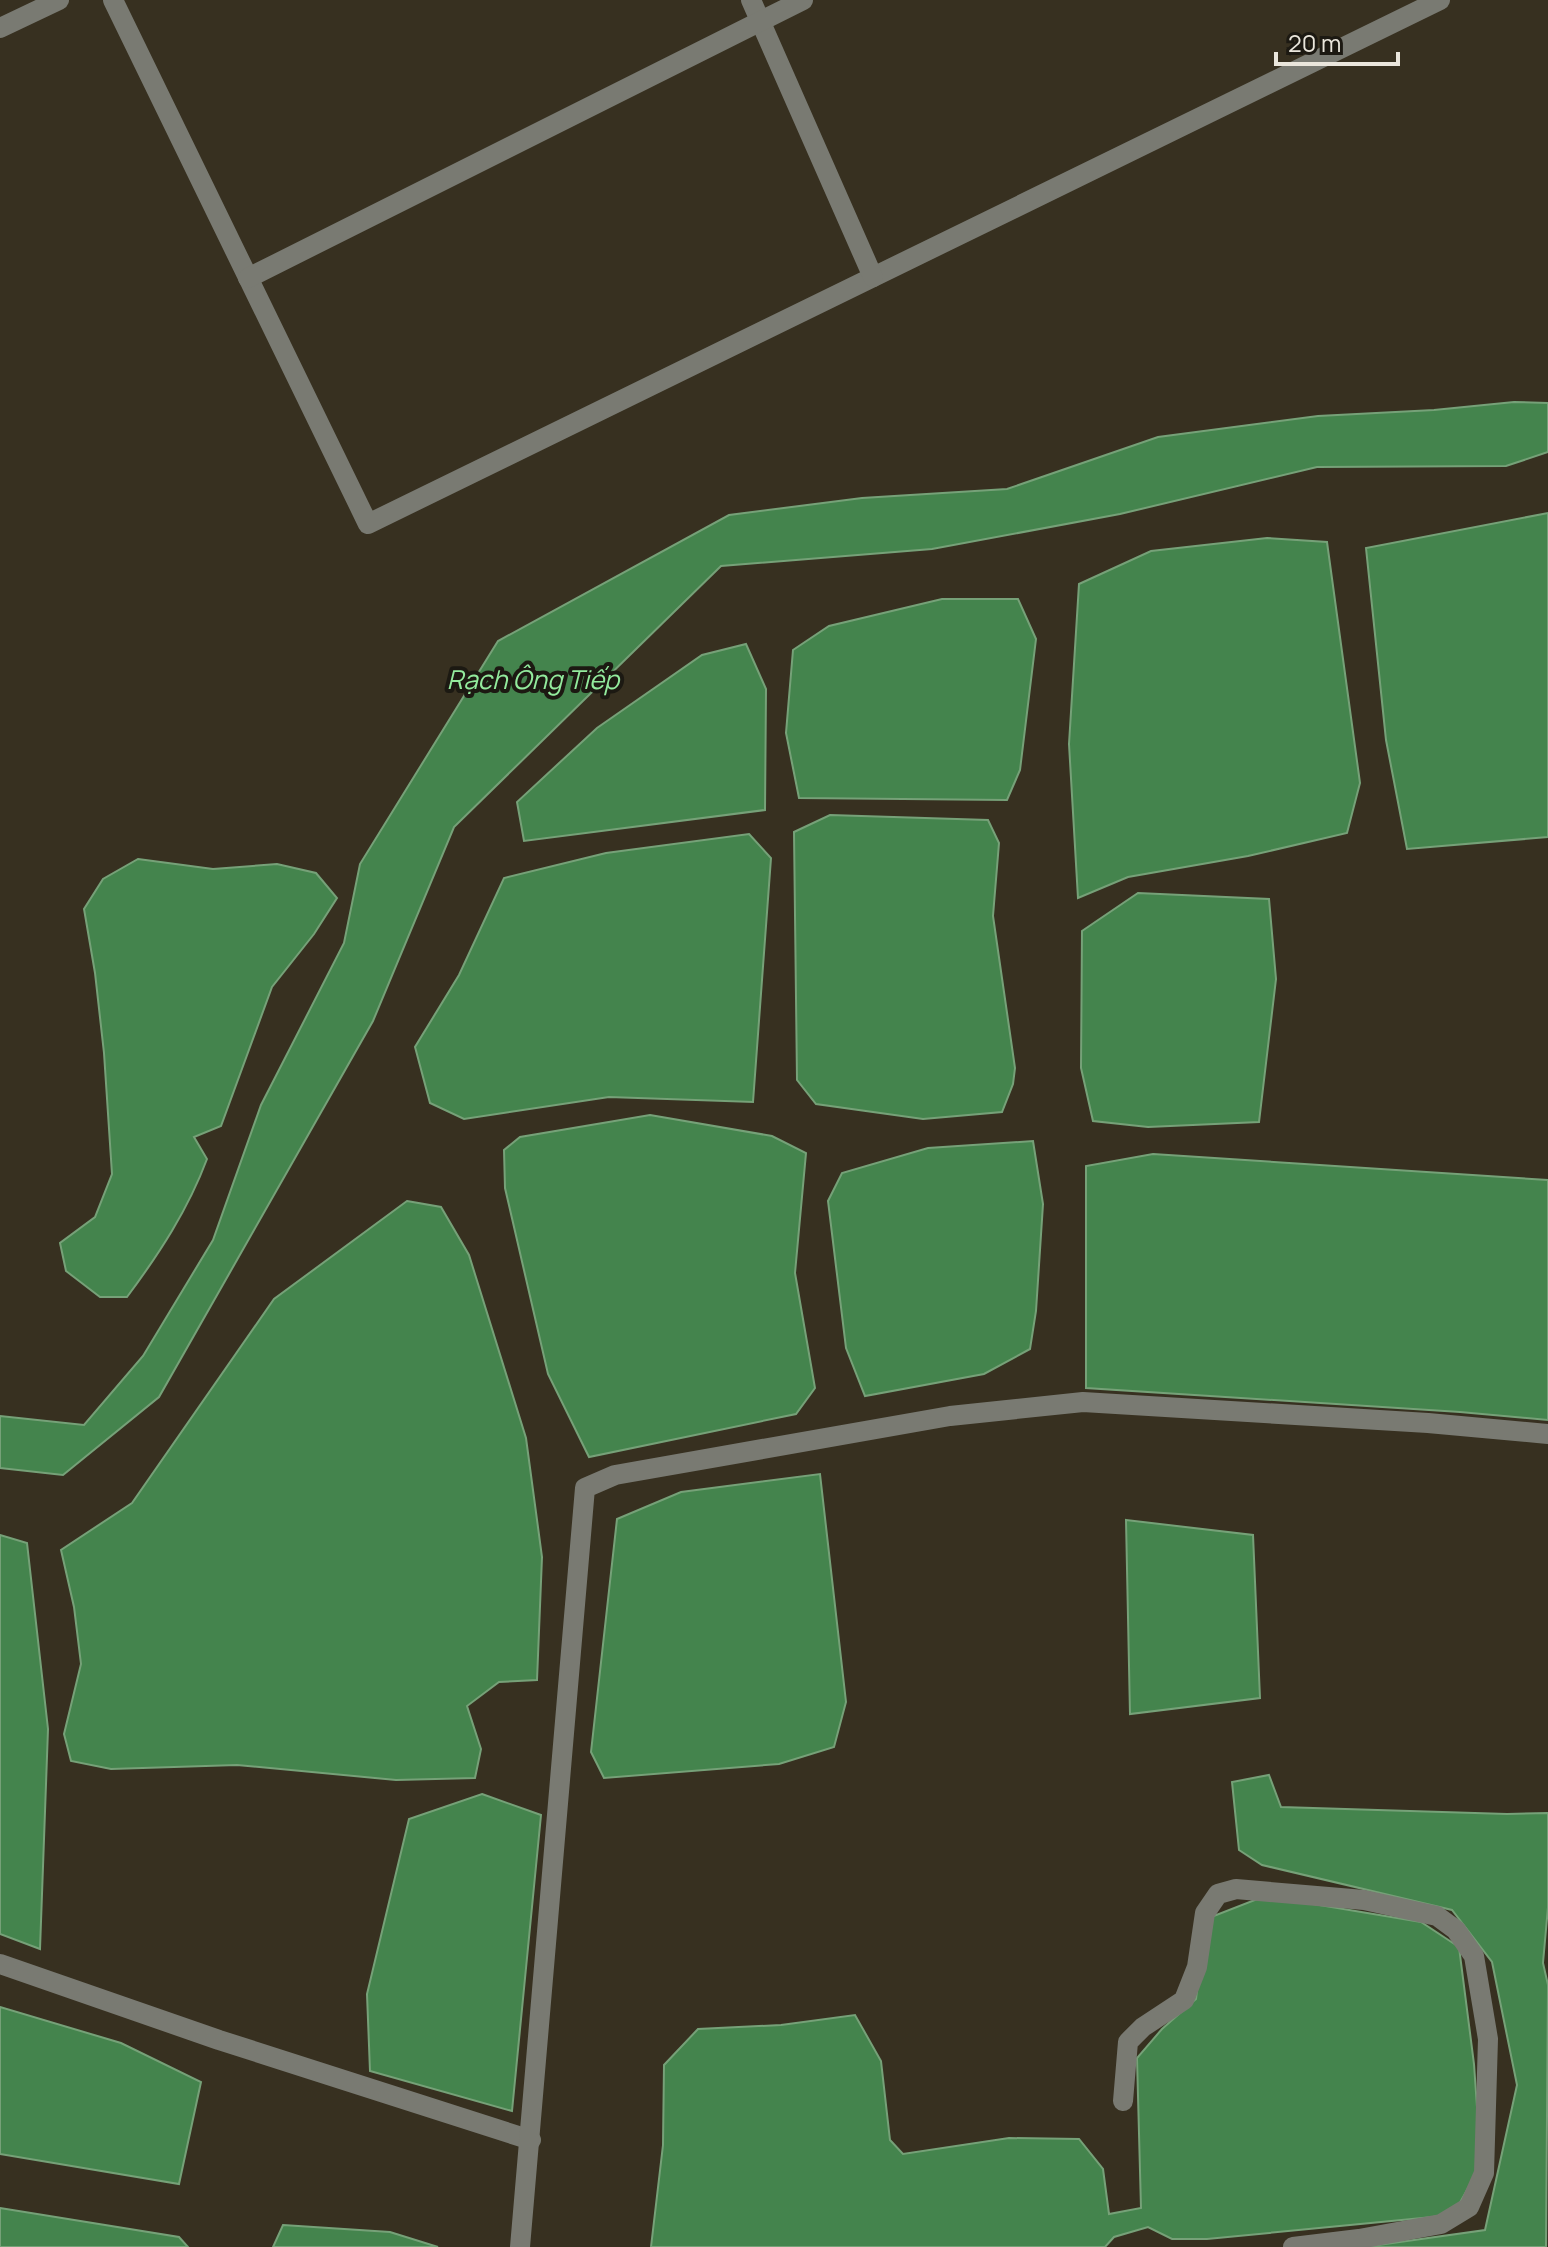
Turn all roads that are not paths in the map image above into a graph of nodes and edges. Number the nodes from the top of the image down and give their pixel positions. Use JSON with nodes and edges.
{"nodes":[{"id":1,"x":59,"y":0,"type":"edge"},
{"id":2,"x":113,"y":0,"type":"edge"},
{"id":3,"x":751,"y":0,"type":"edge"},
{"id":4,"x":803,"y":0,"type":"edge"},
{"id":5,"x":1440,"y":0,"type":"edge"},
{"id":6,"x":760,"y":21,"type":"junction"},
{"id":7,"x":0,"y":28,"type":"edge"},
{"id":8,"x":873,"y":277,"type":"junction"},
{"id":9,"x":248,"y":278,"type":"junction"},
{"id":10,"x":1548,"y":1434,"type":"edge"},
{"id":11,"x":0,"y":1964,"type":"edge"},
{"id":12,"x":1123,"y":2101,"type":"dead end"},
{"id":13,"x":531,"y":2140,"type":"junction"},
{"id":14,"x":520,"y":2247,"type":"edge"},
{"id":15,"x":1293,"y":2247,"type":"edge"}],
"edges":[{"from":1,"to":7,"type":"street"},
{"from":2,"to":9,"type":"street"},
{"from":3,"to":6,"type":"street"},
{"from":4,"to":6,"type":"street"},
{"from":5,"to":8,"type":"street"},
{"from":6,"to":8,"type":"street"},
{"from":6,"to":9,"type":"street"},
{"from":8,"to":9,"type":"street"},
{"from":10,"to":13,"type":"street"},
{"from":11,"to":13,"type":"street"},
{"from":12,"to":15,"type":"street"},
{"from":13,"to":14,"type":"street"}]}
